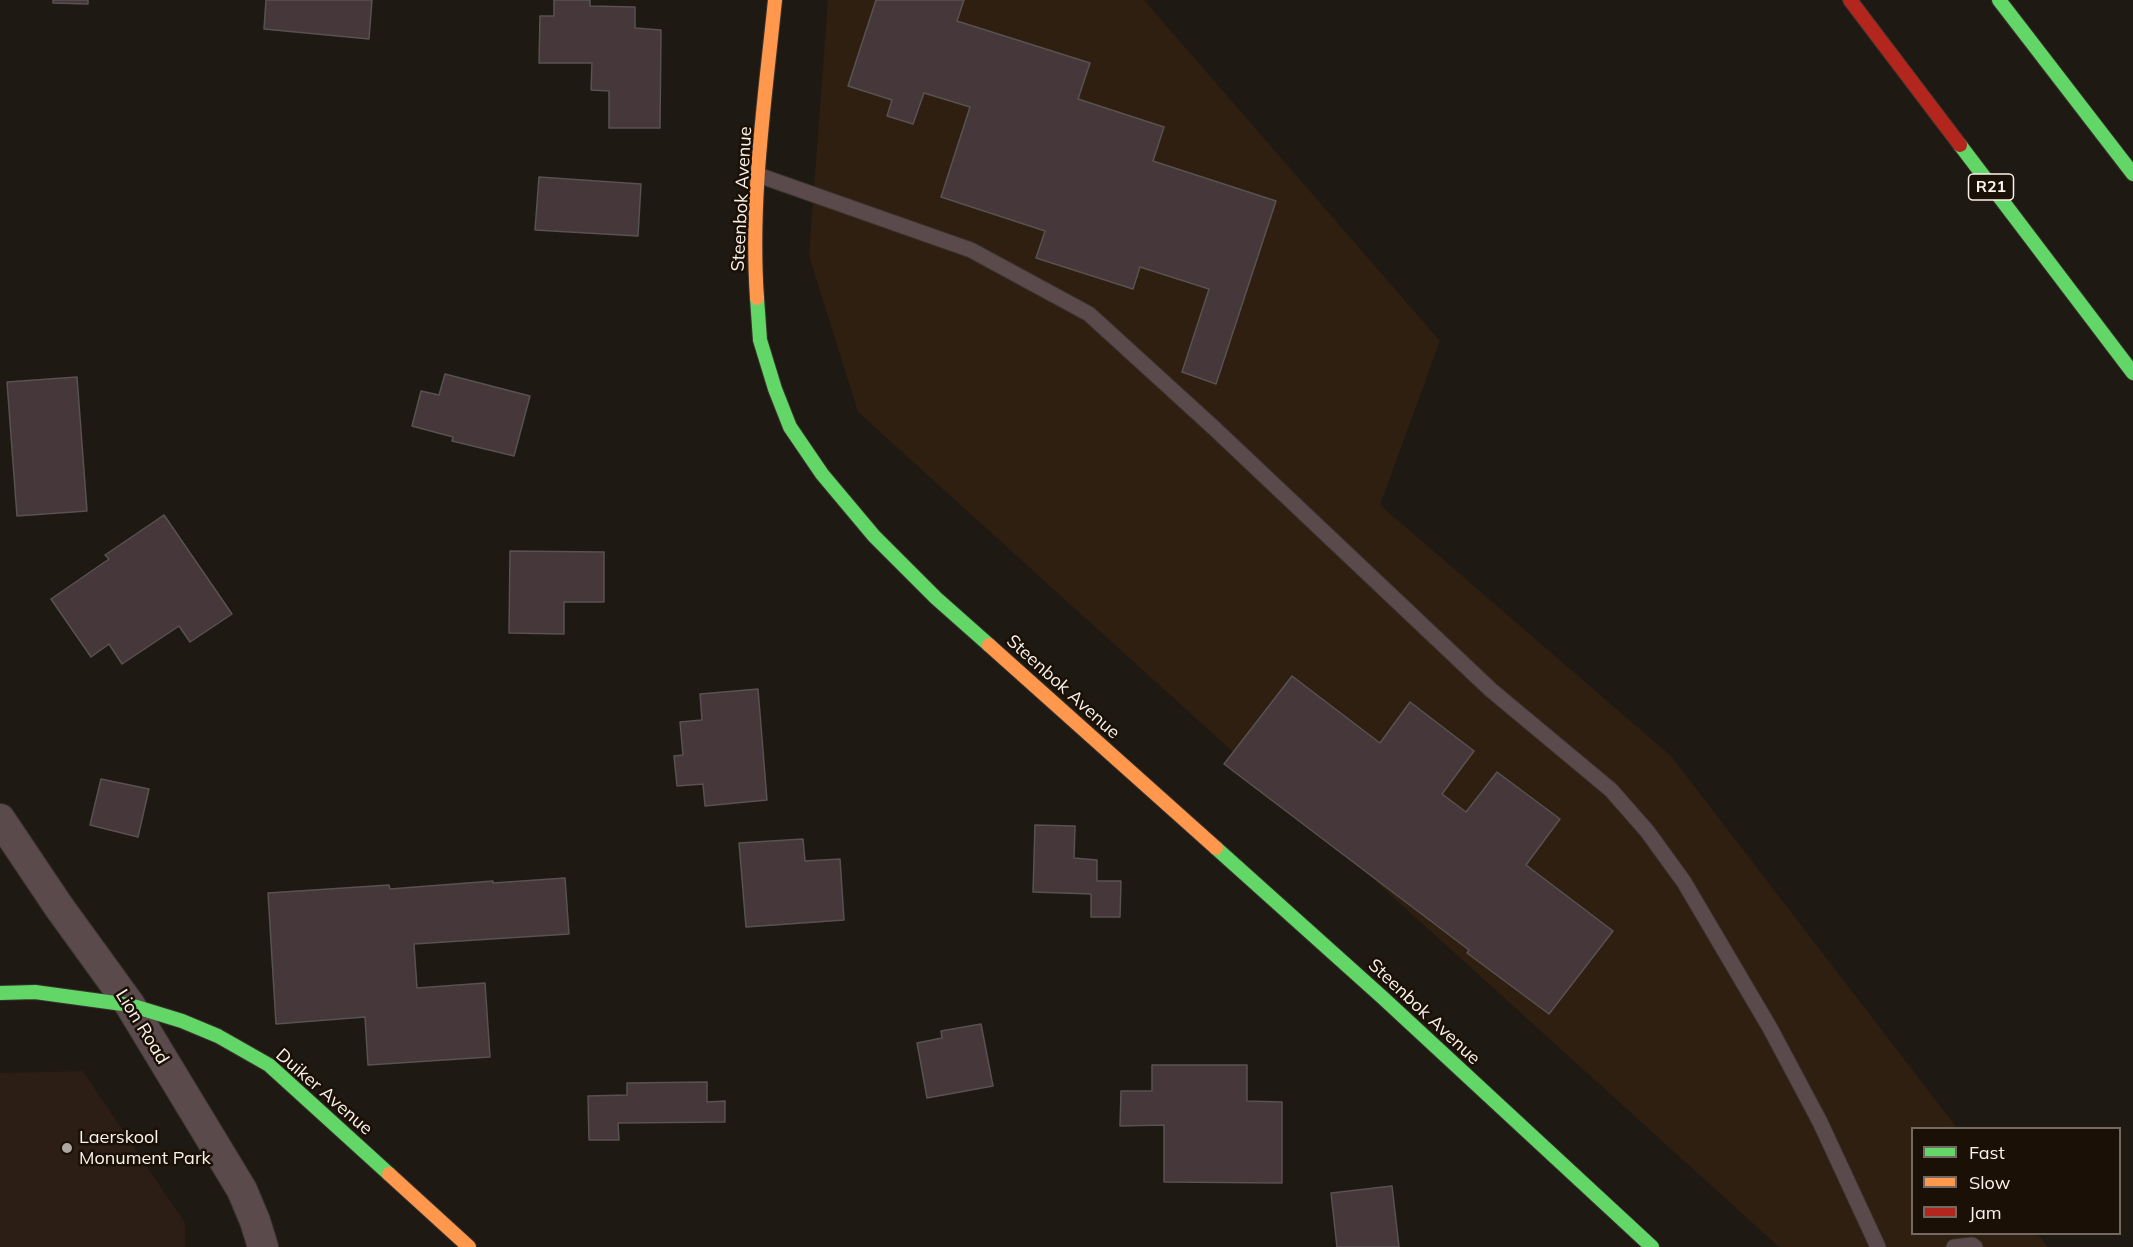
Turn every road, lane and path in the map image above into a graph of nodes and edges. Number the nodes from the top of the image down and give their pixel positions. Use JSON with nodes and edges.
{"nodes":[{"id":1,"x":775,"y":0,"type":"edge"},
{"id":2,"x":1850,"y":0,"type":"edge"},
{"id":3,"x":1999,"y":0,"type":"edge"},
{"id":4,"x":2133,"y":174,"type":"edge"},
{"id":5,"x":758,"y":175,"type":"junction"},
{"id":6,"x":2133,"y":374,"type":"edge"},
{"id":7,"x":0,"y":819,"type":"edge"},
{"id":8,"x":0,"y":993,"type":"edge"},
{"id":9,"x":130,"y":1005,"type":"junction"},
{"id":10,"x":263,"y":1247,"type":"edge"},
{"id":11,"x":469,"y":1247,"type":"edge"},
{"id":12,"x":1652,"y":1247,"type":"edge"},
{"id":13,"x":1878,"y":1247,"type":"edge"},
{"id":14,"x":1954,"y":1247,"type":"edge"},
{"id":15,"x":1975,"y":1247,"type":"edge"}],
"edges":[{"from":1,"to":5,"type":"main road","name":"Steenbok Avenue"},
{"from":2,"to":6,"type":"main road","number":"R21"},
{"from":3,"to":4,"type":"main road"},
{"from":5,"to":12,"type":"main road","name":"Steenbok Avenue"},
{"from":5,"to":13,"type":"lane"},
{"from":7,"to":9,"type":"street","name":"Lion Road"},
{"from":8,"to":9,"type":"main road","name":"Duiker Avenue"},
{"from":9,"to":10,"type":"street","name":"Lion Road"},
{"from":9,"to":11,"type":"main road","name":"Duiker Avenue"},
{"from":14,"to":15,"type":"lane"}]}
